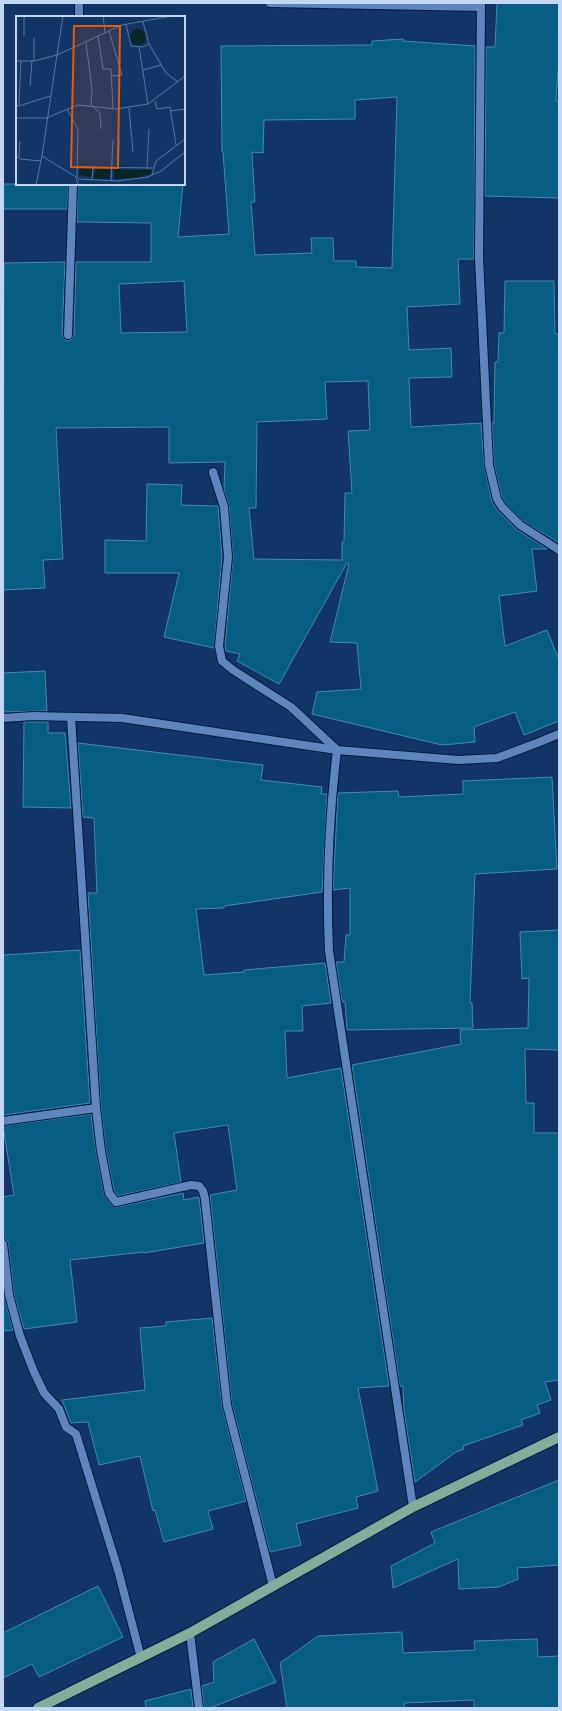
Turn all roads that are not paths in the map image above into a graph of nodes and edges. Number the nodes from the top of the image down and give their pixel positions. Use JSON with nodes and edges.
{"nodes":[{"id":1,"x":80,"y":3,"type":"edge"},
{"id":2,"x":270,"y":3,"type":"edge"},
{"id":3,"x":303,"y":3,"type":"edge"},
{"id":4,"x":481,"y":5,"type":"edge"},
{"id":5,"x":79,"y":16,"type":"edge"},
{"id":6,"x":73,"y":185,"type":"edge"},
{"id":7,"x":68,"y":335,"type":"dead end"},
{"id":8,"x":214,"y":472,"type":"dead end"},
{"id":9,"x":559,"y":550,"type":"edge"},
{"id":10,"x":71,"y":717,"type":"junction"},
{"id":11,"x":3,"y":718,"type":"edge"},
{"id":12,"x":559,"y":734,"type":"edge"},
{"id":13,"x":337,"y":750,"type":"junction"},
{"id":14,"x":96,"y":1108,"type":"junction"},
{"id":15,"x":3,"y":1121,"type":"edge"},
{"id":16,"x":3,"y":1244,"type":"edge"},
{"id":17,"x":559,"y":1437,"type":"edge"},
{"id":18,"x":414,"y":1507,"type":"junction"},
{"id":19,"x":273,"y":1586,"type":"junction"},
{"id":20,"x":190,"y":1633,"type":"junction"},
{"id":21,"x":141,"y":1658,"type":"junction"},
{"id":22,"x":38,"y":1708,"type":"edge"},
{"id":23,"x":199,"y":1708,"type":"edge"}],
"edges":[{"from":1,"to":5,"type":"street"},
{"from":2,"to":3,"type":"street"},
{"from":3,"to":4,"type":"street"},
{"from":4,"to":9,"type":"street"},
{"from":6,"to":7,"type":"street"},
{"from":8,"to":13,"type":"street"},
{"from":10,"to":11,"type":"street"},
{"from":10,"to":13,"type":"street"},
{"from":10,"to":14,"type":"street"},
{"from":12,"to":13,"type":"street"},
{"from":13,"to":18,"type":"street"},
{"from":14,"to":15,"type":"street"},
{"from":14,"to":19,"type":"street"},
{"from":16,"to":21,"type":"street"},
{"from":17,"to":18,"type":"main road"},
{"from":18,"to":19,"type":"main road"},
{"from":19,"to":20,"type":"main road"},
{"from":20,"to":21,"type":"main road"},
{"from":20,"to":23,"type":"street"},
{"from":21,"to":22,"type":"main road"}]}
